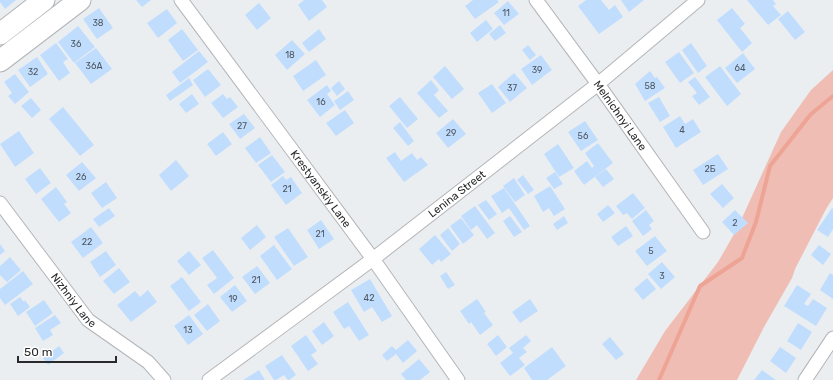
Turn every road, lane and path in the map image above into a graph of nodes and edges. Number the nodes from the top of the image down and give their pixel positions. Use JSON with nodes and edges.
{"nodes":[{"id":1,"x":44,"y":0,"type":"edge"},
{"id":2,"x":80,"y":0,"type":"edge"},
{"id":3,"x":181,"y":0,"type":"edge"},
{"id":4,"x":536,"y":0,"type":"edge"},
{"id":5,"x":698,"y":0,"type":"edge"},
{"id":6,"x":0,"y":34,"type":"edge"},
{"id":7,"x":0,"y":60,"type":"edge"},
{"id":8,"x":598,"y":84,"type":"junction"},
{"id":9,"x":0,"y":202,"type":"edge"},
{"id":10,"x":703,"y":232,"type":"dead end"},
{"id":11,"x":372,"y":259,"type":"junction"},
{"id":12,"x":833,"y":338,"type":"edge"},
{"id":13,"x":164,"y":380,"type":"edge"},
{"id":14,"x":210,"y":380,"type":"edge"},
{"id":15,"x":458,"y":380,"type":"edge"},
{"id":16,"x":805,"y":380,"type":"edge"}],
"edges":[{"from":1,"to":6,"type":"main road"},
{"from":2,"to":7,"type":"main road"},
{"from":3,"to":11,"type":"street","name":"Krestyanskiy Lane"},
{"from":4,"to":8,"type":"street","name":"Melnichnyi Lane"},
{"from":5,"to":8,"type":"street","name":"Lenina Street"},
{"from":8,"to":10,"type":"street","name":"Melnichnyi Lane"},
{"from":8,"to":11,"type":"street","name":"Lenina Street"},
{"from":9,"to":13,"type":"street","name":"Nizhniy Lane"},
{"from":11,"to":14,"type":"street","name":"Lenina Street"},
{"from":11,"to":15,"type":"street","name":"Krestyanskiy Lane"},
{"from":12,"to":16,"type":"street"}]}
